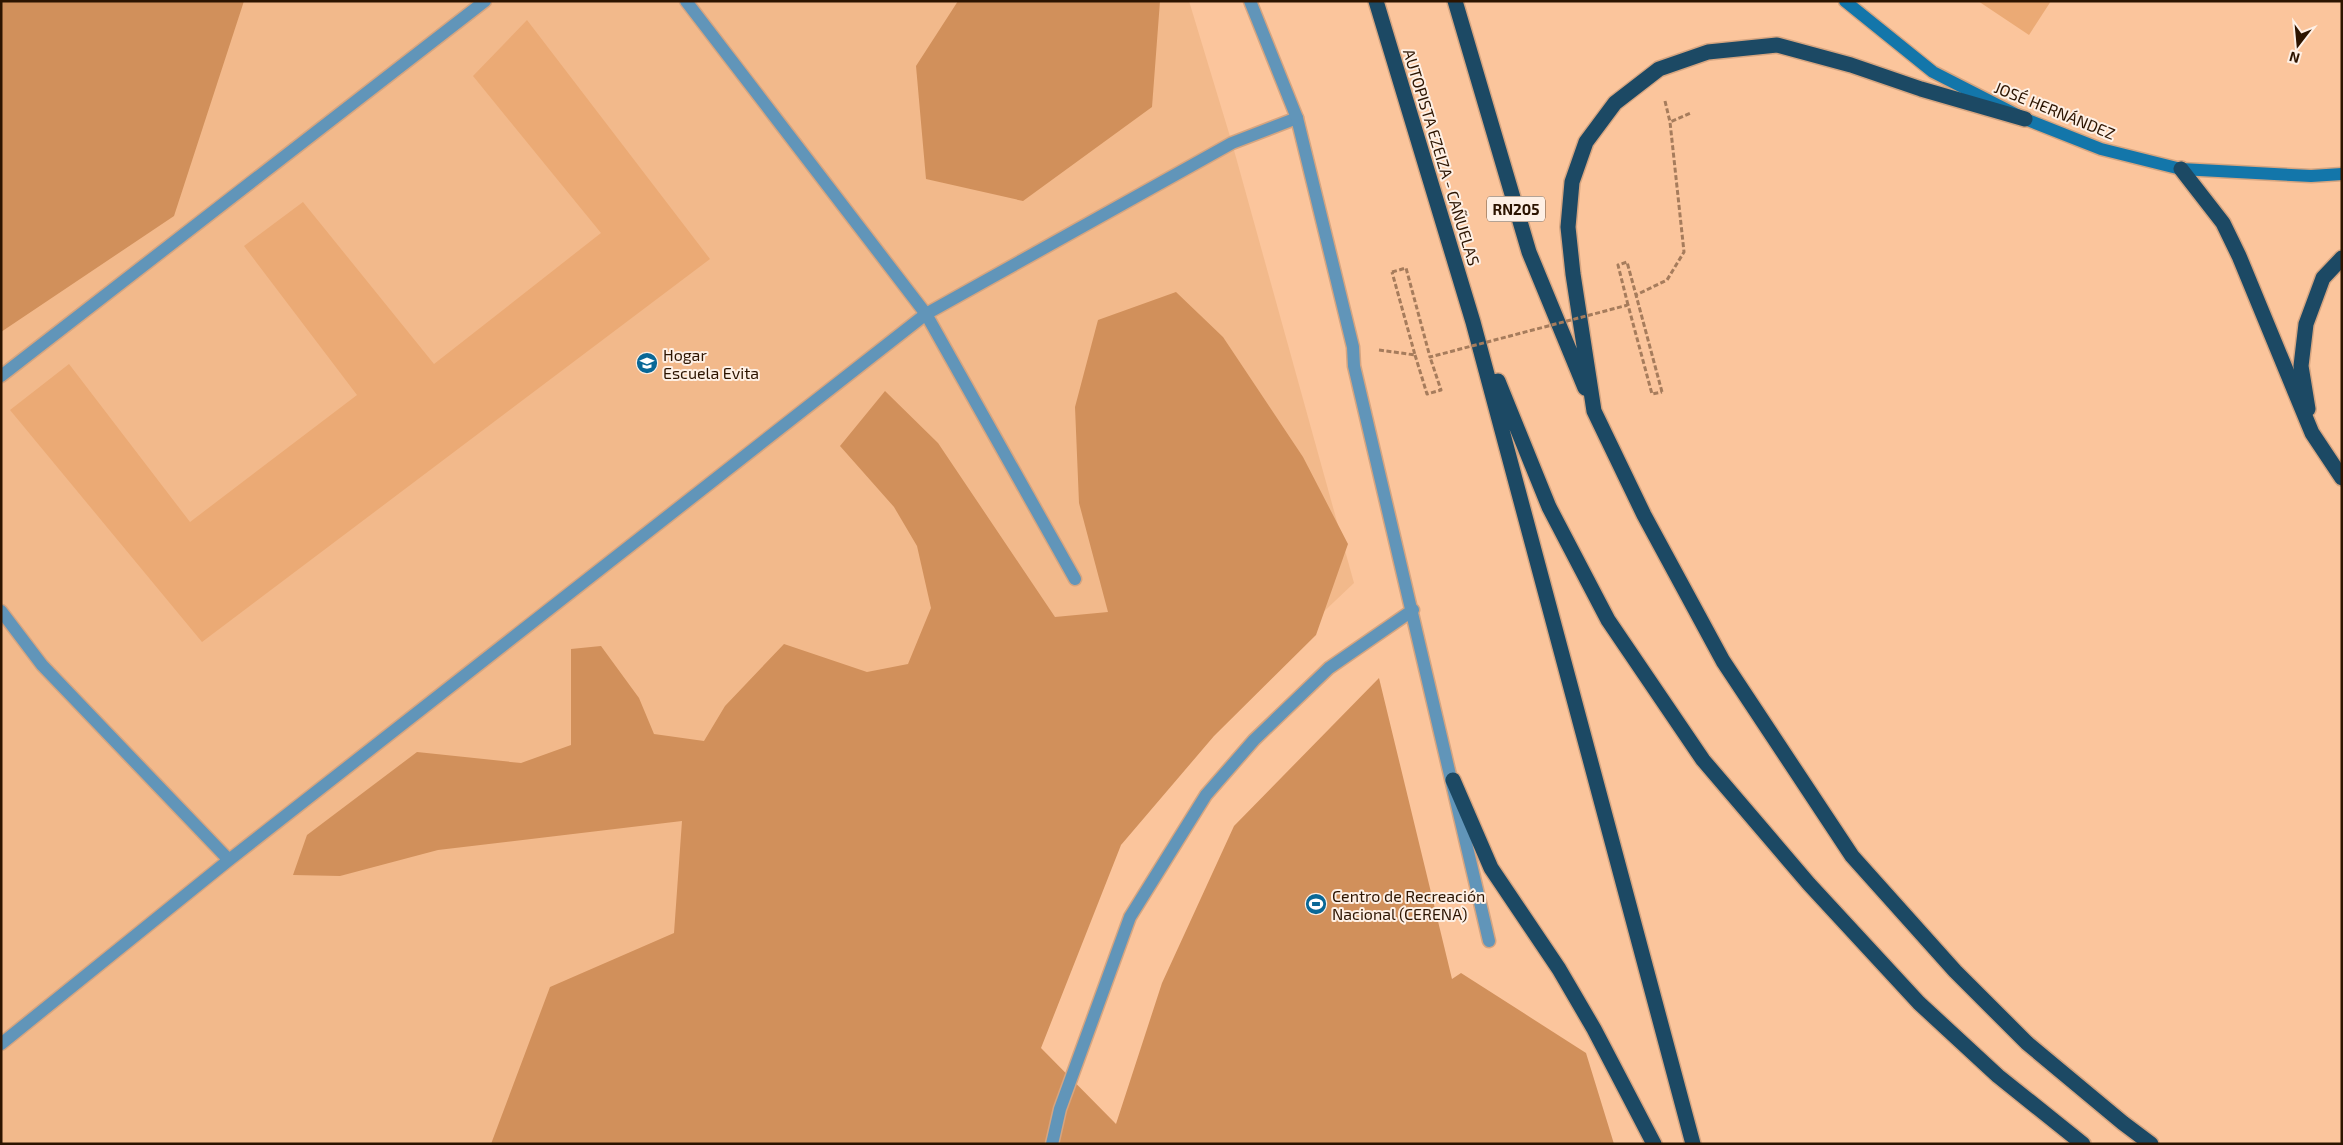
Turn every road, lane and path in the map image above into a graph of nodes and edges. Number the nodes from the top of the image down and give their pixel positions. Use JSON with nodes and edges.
{"nodes":[{"id":1,"x":485,"y":1,"type":"edge"},
{"id":2,"x":686,"y":1,"type":"edge"},
{"id":3,"x":1250,"y":1,"type":"edge"},
{"id":4,"x":1376,"y":1,"type":"edge"},
{"id":5,"x":1455,"y":1,"type":"edge"},
{"id":6,"x":1845,"y":1,"type":"edge"},
{"id":7,"x":1691,"y":113,"type":"dead end"},
{"id":8,"x":1298,"y":118,"type":"junction"},
{"id":9,"x":2025,"y":119,"type":"junction"},
{"id":10,"x":2181,"y":169,"type":"junction"},
{"id":11,"x":2342,"y":174,"type":"edge"},
{"id":12,"x":2342,"y":258,"type":"edge"},
{"id":13,"x":1636,"y":295,"type":"junction"},
{"id":14,"x":1628,"y":305,"type":"junction"},
{"id":15,"x":926,"y":314,"type":"junction"},
{"id":16,"x":1474,"y":322,"type":"junction"},
{"id":17,"x":1353,"y":347,"type":"junction"},
{"id":18,"x":1415,"y":355,"type":"junction"},
{"id":19,"x":1430,"y":357,"type":"junction"},
{"id":20,"x":1,"y":376,"type":"edge"},
{"id":21,"x":1594,"y":411,"type":"junction"},
{"id":22,"x":2312,"y":433,"type":"junction"},
{"id":23,"x":2342,"y":478,"type":"edge"},
{"id":24,"x":1075,"y":579,"type":"dead end"},
{"id":25,"x":1413,"y":610,"type":"junction"},
{"id":26,"x":1,"y":611,"type":"edge"},
{"id":27,"x":1453,"y":780,"type":"junction"},
{"id":28,"x":229,"y":860,"type":"junction"},
{"id":29,"x":1490,"y":941,"type":"dead end"},
{"id":30,"x":1,"y":1044,"type":"edge"},
{"id":31,"x":1052,"y":1144,"type":"edge"},
{"id":32,"x":1654,"y":1144,"type":"edge"},
{"id":33,"x":1693,"y":1144,"type":"edge"},
{"id":34,"x":2083,"y":1144,"type":"edge"},
{"id":35,"x":2152,"y":1144,"type":"edge"}],
"edges":[{"from":1,"to":20,"type":"street"},
{"from":2,"to":15,"type":"street"},
{"from":3,"to":8,"type":"street"},
{"from":4,"to":16,"type":"highway","name":"AUTOPISTA EZEIZA - CAÑUELAS"},
{"from":5,"to":21,"type":"highway","number":"RN205"},
{"from":6,"to":9,"type":"street","name":"JOSÉ HERNÁNDEZ"},
{"from":7,"to":13,"type":"path"},
{"from":8,"to":15,"type":"street"},
{"from":8,"to":17,"type":"street"},
{"from":9,"to":10,"type":"street","name":"JOSÉ HERNÁNDEZ"},
{"from":9,"to":21,"type":"highway"},
{"from":10,"to":11,"type":"street","name":"JOSÉ HERNÁNDEZ"},
{"from":10,"to":22,"type":"highway"},
{"from":12,"to":22,"type":"highway"},
{"from":13,"to":14,"type":"path"},
{"from":13,"to":14,"type":"path","bridge":true},
{"from":14,"to":19,"type":"path","bridge":true},
{"from":15,"to":24,"type":"street"},
{"from":15,"to":28,"type":"street"},
{"from":16,"to":33,"type":"highway"},
{"from":16,"to":34,"type":"highway"},
{"from":17,"to":18,"type":"path"},
{"from":17,"to":25,"type":"street"},
{"from":18,"to":19,"type":"path"},
{"from":18,"to":19,"type":"path","bridge":true},
{"from":21,"to":35,"type":"highway"},
{"from":22,"to":23,"type":"highway"},
{"from":25,"to":27,"type":"street"},
{"from":25,"to":31,"type":"street"},
{"from":26,"to":28,"type":"street"},
{"from":27,"to":29,"type":"street"},
{"from":27,"to":32,"type":"highway"},
{"from":28,"to":30,"type":"street"}]}
